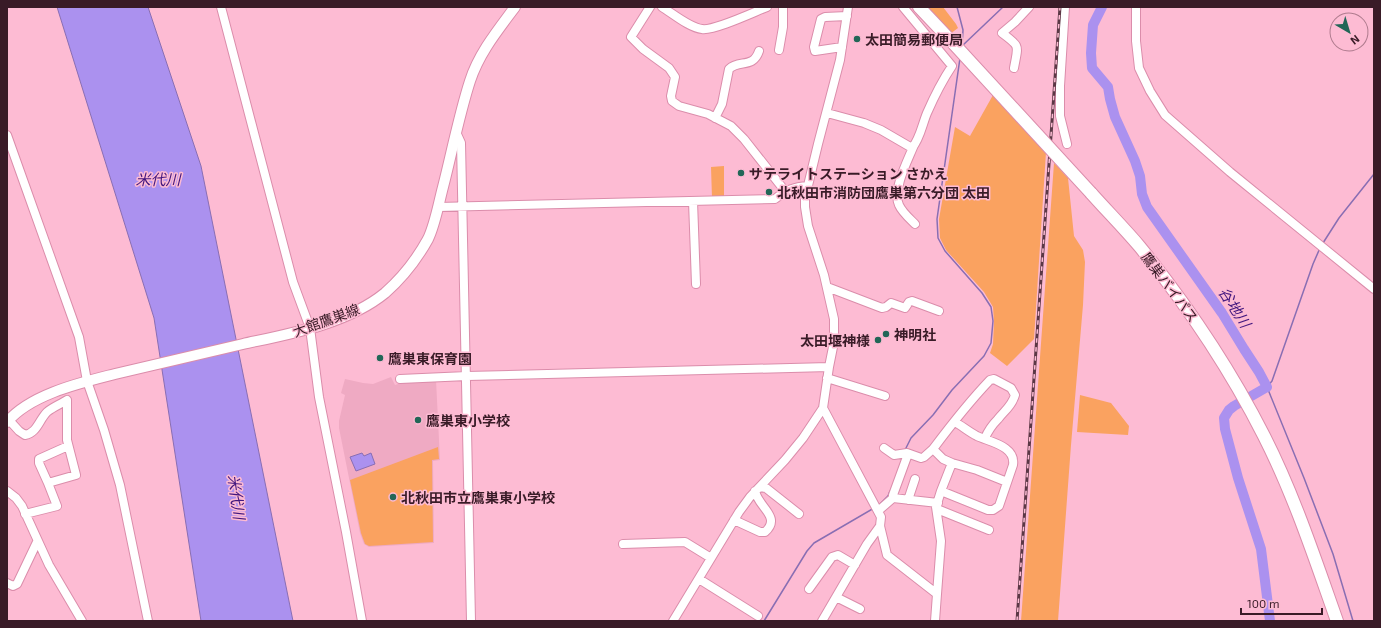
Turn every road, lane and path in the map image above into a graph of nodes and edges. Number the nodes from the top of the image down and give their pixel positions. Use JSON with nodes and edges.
{"nodes":[{"id":1,"x":221,"y":7,"type":"edge"},
{"id":2,"x":516,"y":7,"type":"edge"},
{"id":3,"x":650,"y":7,"type":"edge"},
{"id":4,"x":662,"y":7,"type":"edge"},
{"id":5,"x":767,"y":7,"type":"edge"},
{"id":6,"x":783,"y":7,"type":"edge"},
{"id":7,"x":848,"y":7,"type":"edge"},
{"id":8,"x":903,"y":7,"type":"edge"},
{"id":9,"x":919,"y":7,"type":"edge"},
{"id":10,"x":1029,"y":7,"type":"edge"},
{"id":11,"x":1065,"y":7,"type":"edge"},
{"id":12,"x":1136,"y":7,"type":"edge"},
{"id":13,"x":847,"y":16,"type":"junction"},
{"id":14,"x":842,"y":47,"type":"junction"},
{"id":15,"x":779,"y":50,"type":"dead end"},
{"id":16,"x":759,"y":51,"type":"dead end"},
{"id":17,"x":1014,"y":68,"type":"dead end"},
{"id":18,"x":827,"y":113,"type":"junction"},
{"id":19,"x":715,"y":118,"type":"junction"},
{"id":20,"x":456,"y":132,"type":"junction"},
{"id":21,"x":7,"y":135,"type":"edge"},
{"id":22,"x":1067,"y":144,"type":"dead end"},
{"id":23,"x":914,"y":145,"type":"junction"},
{"id":24,"x":808,"y":186,"type":"junction"},
{"id":25,"x":785,"y":191,"type":"junction"},
{"id":26,"x":693,"y":201,"type":"junction"},
{"id":27,"x":462,"y":206,"type":"junction"},
{"id":28,"x":438,"y":207,"type":"junction"},
{"id":29,"x":915,"y":224,"type":"dead end"},
{"id":30,"x":696,"y":284,"type":"dead end"},
{"id":31,"x":828,"y":288,"type":"junction"},
{"id":32,"x":1374,"y":290,"type":"edge"},
{"id":33,"x":939,"y":312,"type":"dead end"},
{"id":34,"x":310,"y":328,"type":"junction"},
{"id":35,"x":829,"y":367,"type":"junction"},
{"id":36,"x":467,"y":376,"type":"junction"},
{"id":37,"x":827,"y":378,"type":"junction"},
{"id":38,"x":400,"y":379,"type":"dead end"},
{"id":39,"x":92,"y":380,"type":"junction"},
{"id":40,"x":885,"y":396,"type":"dead end"},
{"id":41,"x":823,"y":408,"type":"junction"},
{"id":42,"x":8,"y":421,"type":"edge"},
{"id":43,"x":955,"y":422,"type":"junction"},
{"id":44,"x":985,"y":438,"type":"junction"},
{"id":45,"x":68,"y":446,"type":"junction"},
{"id":46,"x":884,"y":448,"type":"dead end"},
{"id":47,"x":933,"y":449,"type":"junction"},
{"id":48,"x":906,"y":454,"type":"junction"},
{"id":49,"x":952,"y":463,"type":"junction"},
{"id":50,"x":915,"y":479,"type":"dead end"},
{"id":51,"x":1007,"y":482,"type":"junction"},
{"id":52,"x":48,"y":484,"type":"junction"},
{"id":53,"x":758,"y":489,"type":"junction"},
{"id":54,"x":7,"y":491,"type":"edge"},
{"id":55,"x":941,"y":491,"type":"junction"},
{"id":56,"x":893,"y":498,"type":"junction"},
{"id":57,"x":908,"y":500,"type":"junction"},
{"id":58,"x":937,"y":506,"type":"junction"},
{"id":59,"x":876,"y":508,"type":"junction"},
{"id":60,"x":25,"y":514,"type":"junction"},
{"id":61,"x":799,"y":514,"type":"dead end"},
{"id":62,"x":734,"y":520,"type":"junction"},
{"id":63,"x":880,"y":526,"type":"junction"},
{"id":64,"x":989,"y":530,"type":"dead end"},
{"id":65,"x":37,"y":542,"type":"junction"},
{"id":66,"x":623,"y":544,"type":"dead end"},
{"id":67,"x":711,"y":558,"type":"junction"},
{"id":68,"x":854,"y":565,"type":"junction"},
{"id":69,"x":699,"y":579,"type":"junction"},
{"id":70,"x":7,"y":583,"type":"edge"},
{"id":71,"x":809,"y":589,"type":"dead end"},
{"id":72,"x":937,"y":594,"type":"junction"},
{"id":73,"x":836,"y":597,"type":"junction"},
{"id":74,"x":860,"y":609,"type":"dead end"},
{"id":75,"x":758,"y":616,"type":"dead end"},
{"id":76,"x":82,"y":621,"type":"edge"},
{"id":77,"x":148,"y":621,"type":"edge"},
{"id":78,"x":362,"y":621,"type":"edge"},
{"id":79,"x":471,"y":621,"type":"edge"},
{"id":80,"x":673,"y":621,"type":"edge"},
{"id":81,"x":822,"y":621,"type":"edge"},
{"id":82,"x":935,"y":621,"type":"edge"},
{"id":83,"x":1337,"y":621,"type":"edge"}],
"edges":[{"from":1,"to":34,"type":"street"},
{"from":2,"to":20,"type":"main road","name":"大館鷹巣線"},
{"from":3,"to":19,"type":"street"},
{"from":4,"to":5,"type":"street"},
{"from":6,"to":15,"type":"street"},
{"from":7,"to":13,"type":"street"},
{"from":8,"to":23,"type":"street"},
{"from":9,"to":83,"type":"highway","name":"鷹巣バイパス","bridge":true},
{"from":10,"to":17,"type":"street"},
{"from":11,"to":22,"type":"street"},
{"from":12,"to":32,"type":"street"},
{"from":13,"to":14,"type":"street"},
{"from":13,"to":14,"type":"street"},
{"from":14,"to":18,"type":"street"},
{"from":16,"to":19,"type":"street"},
{"from":18,"to":23,"type":"street"},
{"from":18,"to":24,"type":"street"},
{"from":19,"to":25,"type":"street"},
{"from":20,"to":27,"type":"street"},
{"from":20,"to":28,"type":"main road","name":"大館鷹巣線"},
{"from":21,"to":39,"type":"street"},
{"from":23,"to":29,"type":"street"},
{"from":24,"to":25,"type":"street"},
{"from":24,"to":31,"type":"street"},
{"from":25,"to":26,"type":"street"},
{"from":26,"to":27,"type":"street"},
{"from":26,"to":30,"type":"street"},
{"from":27,"to":28,"type":"street"},
{"from":27,"to":36,"type":"street"},
{"from":28,"to":34,"type":"main road","name":"大館鷹巣線"},
{"from":31,"to":33,"type":"street"},
{"from":31,"to":35,"type":"street"},
{"from":34,"to":39,"type":"main road","name":"大館鷹巣線"},
{"from":34,"to":78,"type":"street"},
{"from":35,"to":36,"type":"street"},
{"from":35,"to":37,"type":"street"},
{"from":36,"to":38,"type":"street"},
{"from":36,"to":79,"type":"street"},
{"from":37,"to":40,"type":"street"},
{"from":37,"to":41,"type":"street"},
{"from":39,"to":42,"type":"main road","name":"大館鷹巣線"},
{"from":39,"to":77,"type":"street"},
{"from":41,"to":53,"type":"street"},
{"from":41,"to":59,"type":"street"},
{"from":42,"to":45,"type":"street"},
{"from":43,"to":44,"type":"street"},
{"from":43,"to":44,"type":"street"},
{"from":43,"to":47,"type":"street"},
{"from":44,"to":51,"type":"street"},
{"from":45,"to":52,"type":"street"},
{"from":45,"to":52,"type":"street"},
{"from":46,"to":48,"type":"street"},
{"from":47,"to":48,"type":"street"},
{"from":47,"to":49,"type":"street"},
{"from":48,"to":56,"type":"street"},
{"from":49,"to":51,"type":"street"},
{"from":49,"to":55,"type":"street"},
{"from":50,"to":57,"type":"street"},
{"from":51,"to":55,"type":"street"},
{"from":52,"to":60,"type":"street"},
{"from":53,"to":61,"type":"street"},
{"from":53,"to":62,"type":"street"},
{"from":53,"to":62,"type":"street"},
{"from":54,"to":60,"type":"street"},
{"from":55,"to":58,"type":"street"},
{"from":56,"to":57,"type":"street"},
{"from":56,"to":59,"type":"street"},
{"from":57,"to":58,"type":"street"},
{"from":58,"to":64,"type":"street"},
{"from":58,"to":72,"type":"street"},
{"from":59,"to":63,"type":"street"},
{"from":60,"to":65,"type":"street"},
{"from":62,"to":67,"type":"street"},
{"from":63,"to":68,"type":"street"},
{"from":63,"to":72,"type":"street"},
{"from":65,"to":70,"type":"street"},
{"from":65,"to":76,"type":"street"},
{"from":66,"to":67,"type":"street"},
{"from":67,"to":69,"type":"street"},
{"from":68,"to":71,"type":"street"},
{"from":68,"to":73,"type":"street"},
{"from":69,"to":75,"type":"street"},
{"from":69,"to":80,"type":"street"},
{"from":72,"to":82,"type":"street"},
{"from":73,"to":74,"type":"street"},
{"from":73,"to":81,"type":"street"}]}
